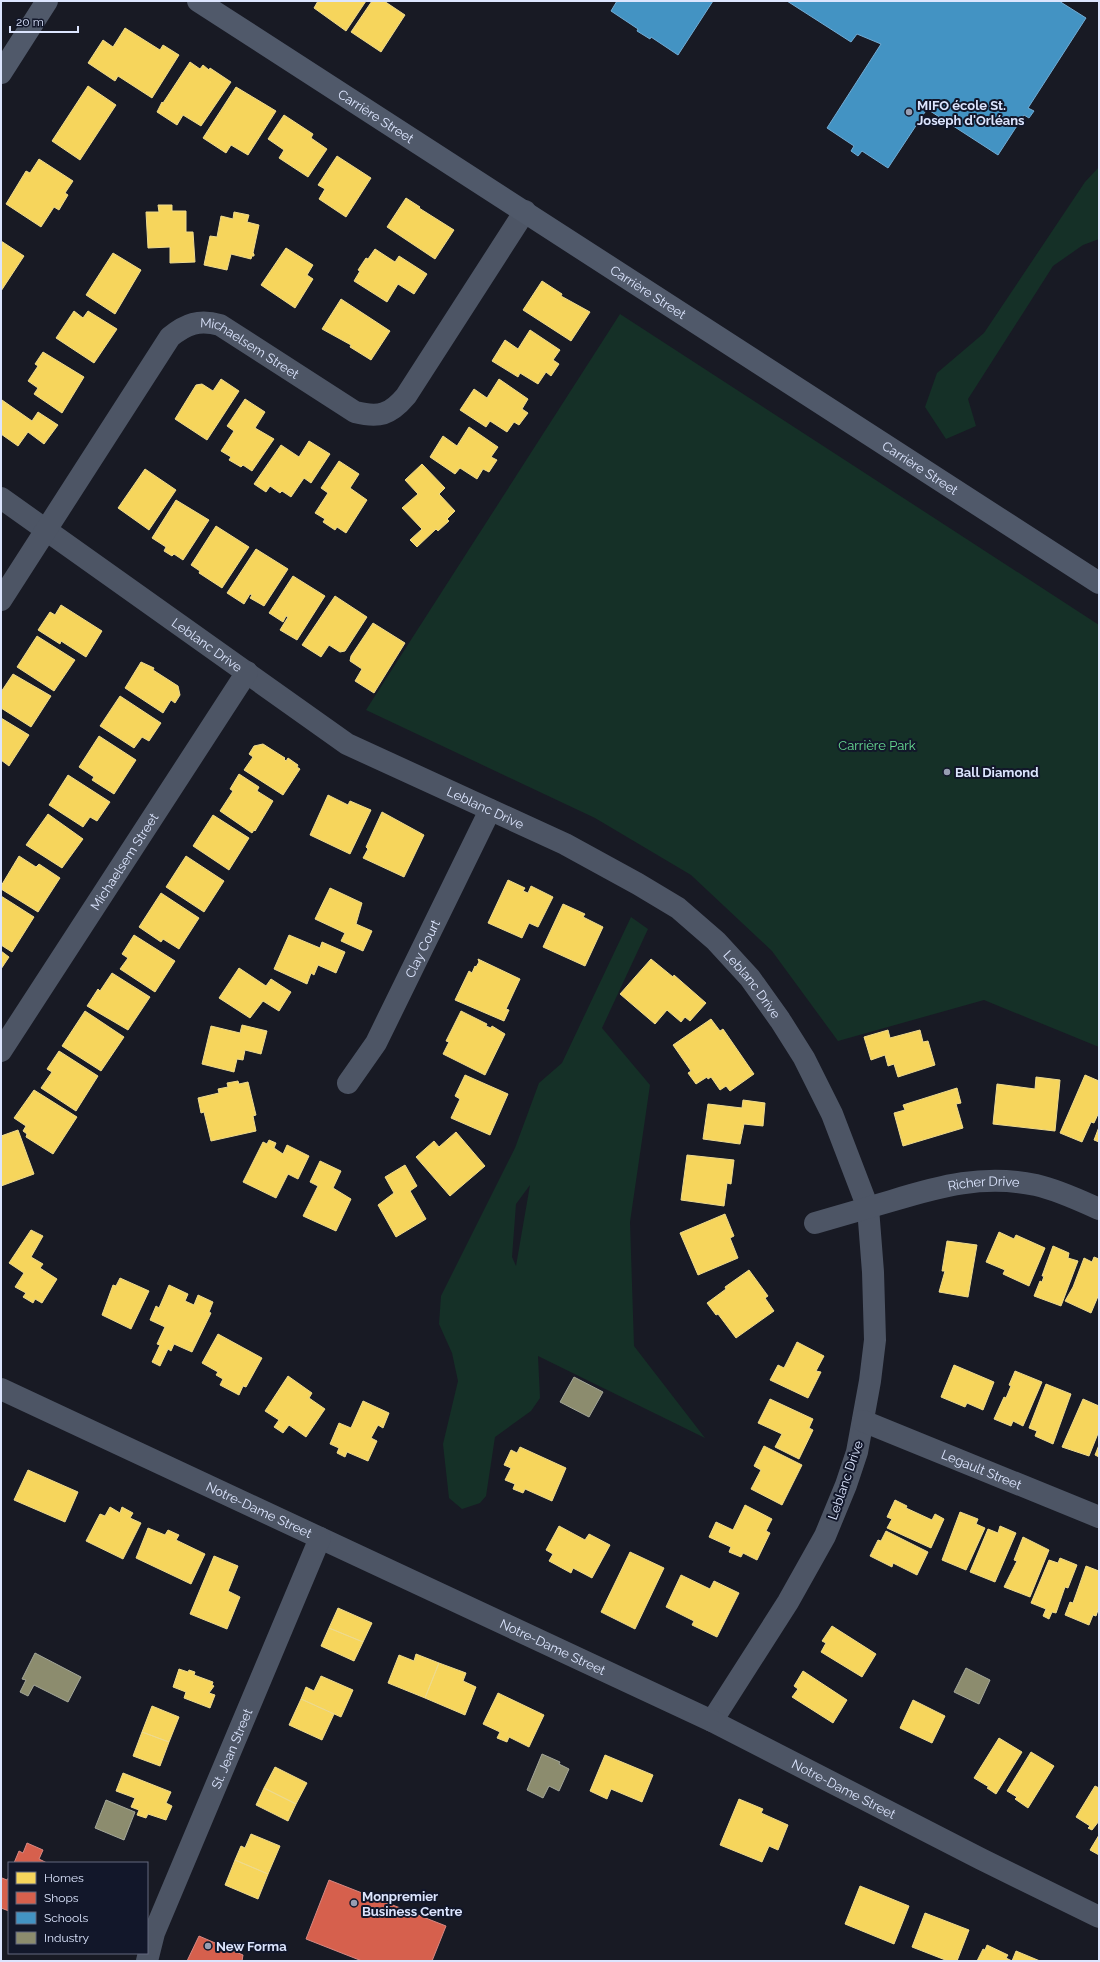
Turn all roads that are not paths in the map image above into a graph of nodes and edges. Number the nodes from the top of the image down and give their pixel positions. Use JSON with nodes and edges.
{"nodes":[{"id":1,"x":47,"y":1,"type":"edge"},
{"id":2,"x":198,"y":1,"type":"edge"},
{"id":3,"x":1,"y":73,"type":"edge"},
{"id":4,"x":524,"y":211,"type":"junction"},
{"id":5,"x":1,"y":498,"type":"edge"},
{"id":6,"x":47,"y":529,"type":"junction"},
{"id":7,"x":1099,"y":583,"type":"edge"},
{"id":8,"x":1,"y":600,"type":"edge"},
{"id":9,"x":247,"y":672,"type":"junction"},
{"id":10,"x":490,"y":810,"type":"junction"},
{"id":11,"x":1,"y":1050,"type":"edge"},
{"id":12,"x":348,"y":1083,"type":"dead end"},
{"id":13,"x":868,"y":1208,"type":"junction"},
{"id":14,"x":1099,"y":1209,"type":"edge"},
{"id":15,"x":815,"y":1223,"type":"dead end"},
{"id":16,"x":1,"y":1389,"type":"edge"},
{"id":17,"x":863,"y":1421,"type":"junction"},
{"id":18,"x":1099,"y":1517,"type":"edge"},
{"id":19,"x":320,"y":1538,"type":"junction"},
{"id":20,"x":712,"y":1720,"type":"junction"},
{"id":21,"x":1099,"y":1917,"type":"edge"},
{"id":22,"x":147,"y":1961,"type":"edge"}],
"edges":[{"from":1,"to":3,"type":"street"},
{"from":2,"to":4,"type":"street","name":"Carrière Street"},
{"from":4,"to":6,"type":"street","name":"Michaelsem Street"},
{"from":4,"to":7,"type":"street","name":"Carrière Street"},
{"from":5,"to":6,"type":"street","name":"Leblanc Drive"},
{"from":6,"to":8,"type":"street","name":"Michaelsem Street"},
{"from":6,"to":9,"type":"street","name":"Leblanc Drive"},
{"from":9,"to":10,"type":"street","name":"Leblanc Drive"},
{"from":9,"to":11,"type":"street","name":"Michaelsem Street"},
{"from":10,"to":12,"type":"street","name":"Clay Court"},
{"from":10,"to":13,"type":"street","name":"Leblanc Drive"},
{"from":13,"to":14,"type":"street","name":"Richer Drive"},
{"from":13,"to":15,"type":"street"},
{"from":13,"to":17,"type":"street","name":"Leblanc Drive"},
{"from":16,"to":19,"type":"street","name":"Notre-Dame Street"},
{"from":17,"to":18,"type":"street","name":"Legault Street"},
{"from":17,"to":20,"type":"street","name":"Leblanc Drive"},
{"from":19,"to":20,"type":"street","name":"Notre-Dame Street"},
{"from":19,"to":22,"type":"street","name":"St. Jean Street"},
{"from":20,"to":21,"type":"street","name":"Notre-Dame Street"}]}
